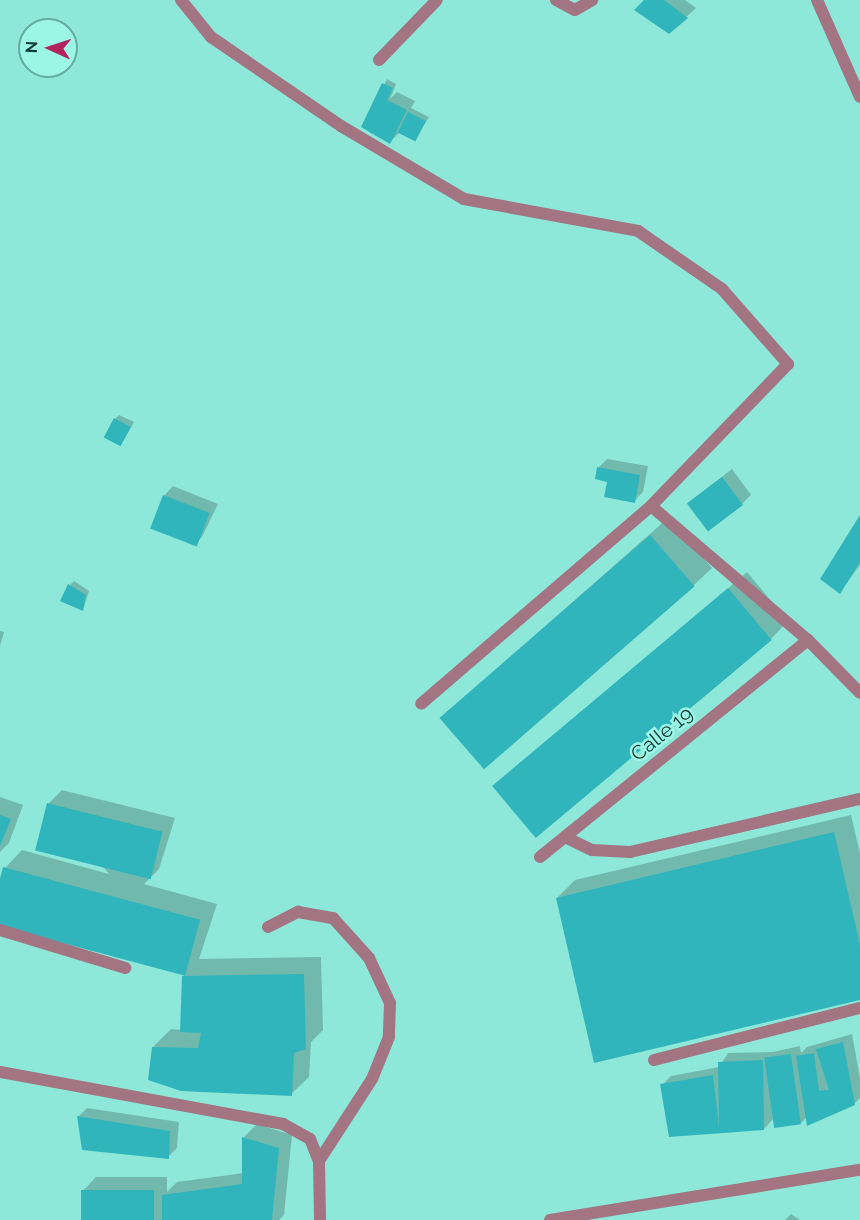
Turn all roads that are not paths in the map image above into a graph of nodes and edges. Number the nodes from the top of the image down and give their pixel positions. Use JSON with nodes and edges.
{"nodes":[{"id":1,"x":182,"y":0,"type":"edge"},
{"id":2,"x":437,"y":0,"type":"edge"},
{"id":3,"x":556,"y":0,"type":"edge"},
{"id":4,"x":592,"y":0,"type":"edge"},
{"id":5,"x":817,"y":0,"type":"edge"},
{"id":6,"x":379,"y":60,"type":"dead end"},
{"id":7,"x":860,"y":97,"type":"edge"},
{"id":8,"x":651,"y":506,"type":"junction"},
{"id":9,"x":808,"y":640,"type":"junction"},
{"id":10,"x":860,"y":693,"type":"edge"},
{"id":11,"x":421,"y":704,"type":"dead end"},
{"id":12,"x":860,"y":799,"type":"edge"},
{"id":13,"x":565,"y":837,"type":"junction"},
{"id":14,"x":540,"y":857,"type":"dead end"},
{"id":15,"x":268,"y":927,"type":"dead end"},
{"id":16,"x":0,"y":930,"type":"edge"},
{"id":17,"x":125,"y":968,"type":"dead end"},
{"id":18,"x":860,"y":1008,"type":"edge"},
{"id":19,"x":654,"y":1060,"type":"dead end"},
{"id":20,"x":0,"y":1072,"type":"edge"},
{"id":21,"x":319,"y":1161,"type":"junction"},
{"id":22,"x":860,"y":1170,"type":"edge"},
{"id":23,"x":320,"y":1220,"type":"edge"},
{"id":24,"x":550,"y":1220,"type":"edge"}],
"edges":[{"from":1,"to":8,"type":"street"},
{"from":2,"to":6,"type":"street"},
{"from":3,"to":4,"type":"street"},
{"from":5,"to":7,"type":"street"},
{"from":8,"to":9,"type":"street"},
{"from":8,"to":11,"type":"street"},
{"from":9,"to":10,"type":"street"},
{"from":9,"to":13,"type":"street","name":"Calle 19"},
{"from":12,"to":13,"type":"street"},
{"from":13,"to":14,"type":"street","name":"Calle 19"},
{"from":15,"to":21,"type":"street"},
{"from":16,"to":17,"type":"street"},
{"from":18,"to":19,"type":"street"},
{"from":20,"to":21,"type":"street"},
{"from":21,"to":23,"type":"street"},
{"from":22,"to":24,"type":"street"}]}
